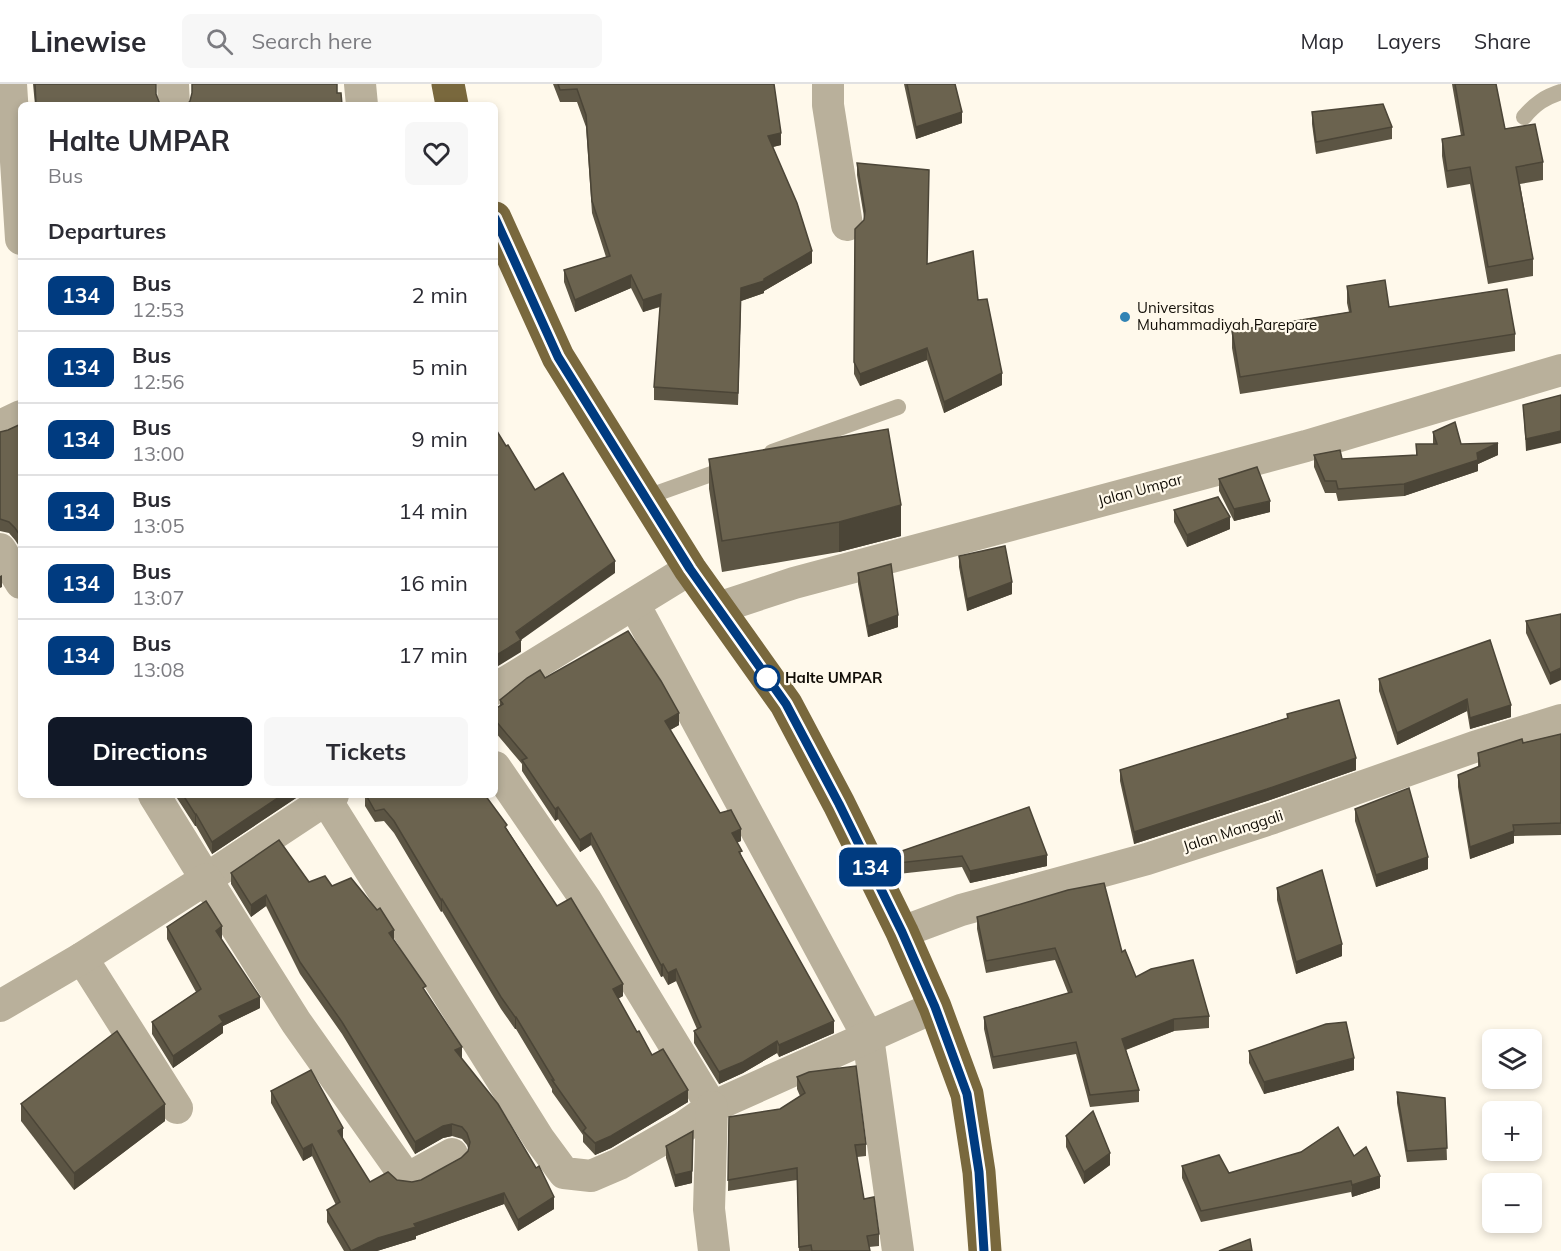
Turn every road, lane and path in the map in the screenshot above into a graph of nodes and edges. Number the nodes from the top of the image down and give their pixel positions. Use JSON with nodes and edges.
{"nodes":[{"id":1,"x":11,"y":84,"type":"edge"},
{"id":2,"x":172,"y":84,"type":"edge"},
{"id":3,"x":360,"y":84,"type":"edge"},
{"id":4,"x":448,"y":84,"type":"edge"},
{"id":5,"x":828,"y":84,"type":"edge"},
{"id":6,"x":1561,"y":92,"type":"edge"},
{"id":7,"x":174,"y":102,"type":"edge"},
{"id":8,"x":362,"y":102,"type":"edge"},
{"id":9,"x":452,"y":102,"type":"edge"},
{"id":10,"x":1524,"y":117,"type":"dead end"},
{"id":11,"x":18,"y":191,"type":"edge"},
{"id":12,"x":498,"y":225,"type":"edge"},
{"id":13,"x":847,"y":225,"type":"dead end"},
{"id":14,"x":18,"y":238,"type":"edge"},
{"id":15,"x":0,"y":245,"type":"edge"},
{"id":16,"x":1561,"y":370,"type":"edge"},
{"id":17,"x":898,"y":407,"type":"dead end"},
{"id":18,"x":18,"y":417,"type":"edge"},
{"id":19,"x":0,"y":426,"type":"edge"},
{"id":20,"x":644,"y":498,"type":"junction"},
{"id":21,"x":0,"y":549,"type":"edge"},
{"id":22,"x":690,"y":569,"type":"junction"},
{"id":23,"x":18,"y":578,"type":"edge"},
{"id":24,"x":634,"y":604,"type":"junction"},
{"id":25,"x":718,"y":608,"type":"junction"},
{"id":26,"x":498,"y":687,"type":"edge"},
{"id":27,"x":1561,"y":720,"type":"edge"},
{"id":28,"x":498,"y":771,"type":"edge"},
{"id":29,"x":156,"y":798,"type":"edge"},
{"id":30,"x":324,"y":798,"type":"edge"},
{"id":31,"x":328,"y":798,"type":"edge"},
{"id":32,"x":206,"y":879,"type":"junction"},
{"id":33,"x":902,"y":932,"type":"junction"},
{"id":34,"x":81,"y":958,"type":"junction"},
{"id":35,"x":0,"y":1006,"type":"edge"},
{"id":36,"x":935,"y":1007,"type":"junction"},
{"id":37,"x":868,"y":1037,"type":"junction"},
{"id":38,"x":712,"y":1107,"type":"junction"},
{"id":39,"x":177,"y":1108,"type":"dead end"},
{"id":40,"x":452,"y":1154,"type":"dead end"},
{"id":41,"x":714,"y":1251,"type":"edge"},
{"id":42,"x":898,"y":1251,"type":"edge"},
{"id":43,"x":984,"y":1251,"type":"edge"}],
"edges":[{"from":1,"to":11,"type":"street"},
{"from":2,"to":7,"type":"street"},
{"from":3,"to":8,"type":"street"},
{"from":4,"to":9,"type":"highway"},
{"from":5,"to":13,"type":"street"},
{"from":6,"to":10,"type":"lane"},
{"from":12,"to":20,"type":"highway"},
{"from":14,"to":15,"type":"street"},
{"from":16,"to":25,"type":"street","name":"Jalan Umpar"},
{"from":17,"to":20,"type":"lane"},
{"from":18,"to":19,"type":"street"},
{"from":20,"to":22,"type":"highway"},
{"from":21,"to":23,"type":"street"},
{"from":22,"to":24,"type":"street"},
{"from":22,"to":25,"type":"highway"},
{"from":24,"to":26,"type":"street"},
{"from":24,"to":37,"type":"street"},
{"from":25,"to":33,"type":"highway"},
{"from":27,"to":33,"type":"street","name":"Jalan Manggali"},
{"from":28,"to":38,"type":"street"},
{"from":29,"to":32,"type":"street"},
{"from":30,"to":32,"type":"street"},
{"from":31,"to":38,"type":"street"},
{"from":32,"to":34,"type":"street"},
{"from":32,"to":40,"type":"street"},
{"from":33,"to":36,"type":"highway"},
{"from":34,"to":35,"type":"street"},
{"from":34,"to":39,"type":"street"},
{"from":36,"to":37,"type":"street"},
{"from":36,"to":43,"type":"highway"},
{"from":37,"to":38,"type":"street"},
{"from":37,"to":42,"type":"street"},
{"from":38,"to":41,"type":"street"}]}
